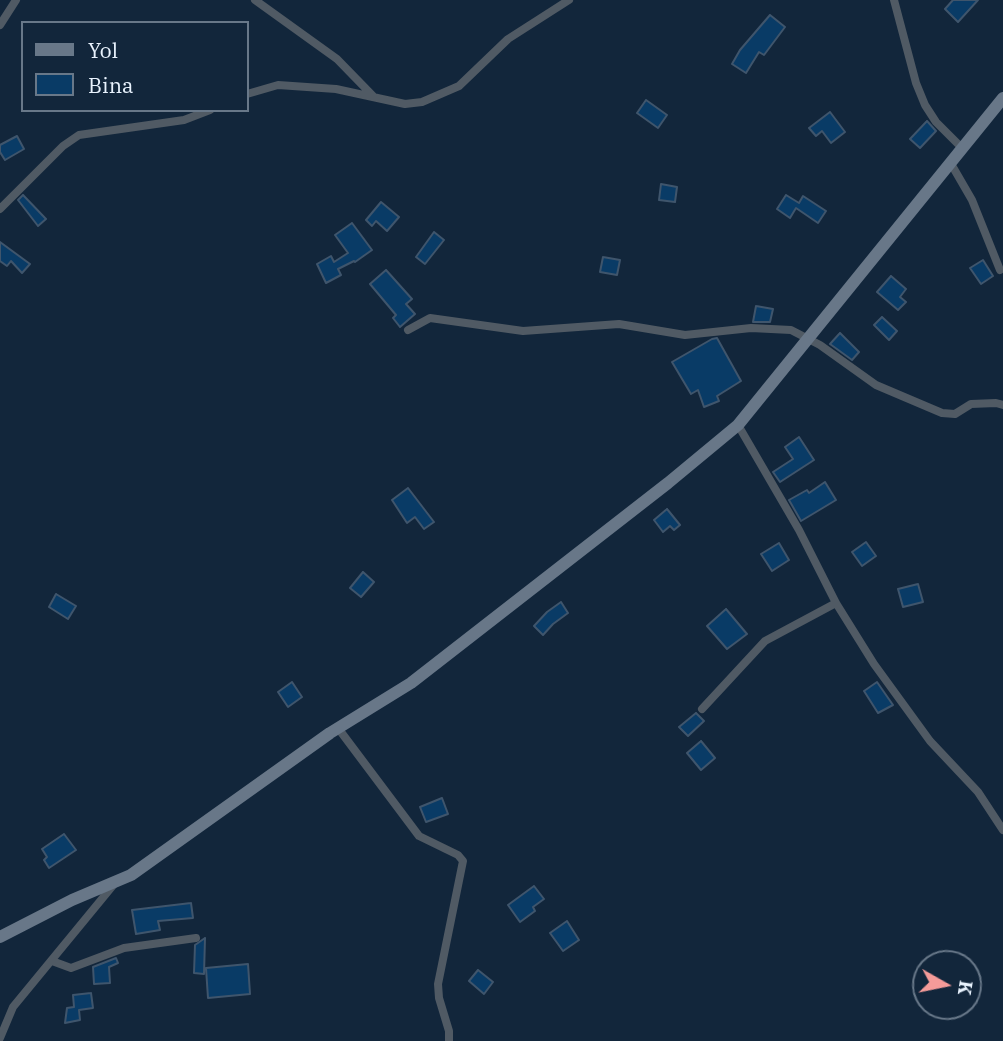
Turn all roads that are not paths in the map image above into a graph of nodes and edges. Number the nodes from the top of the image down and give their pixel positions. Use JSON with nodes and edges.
{"nodes":[{"id":1,"x":16,"y":0,"type":"edge"},
{"id":2,"x":255,"y":0,"type":"edge"},
{"id":3,"x":569,"y":0,"type":"edge"},
{"id":4,"x":894,"y":0,"type":"edge"},
{"id":5,"x":0,"y":25,"type":"edge"},
{"id":6,"x":248,"y":94,"type":"edge"},
{"id":7,"x":374,"y":97,"type":"junction"},
{"id":8,"x":1003,"y":98,"type":"edge"},
{"id":9,"x":205,"y":112,"type":"edge"},
{"id":10,"x":962,"y":148,"type":"junction"},
{"id":11,"x":950,"y":162,"type":"junction"},
{"id":12,"x":0,"y":209,"type":"edge"},
{"id":13,"x":1000,"y":271,"type":"dead end"},
{"id":14,"x":408,"y":330,"type":"dead end"},
{"id":15,"x":808,"y":339,"type":"junction"},
{"id":16,"x":1003,"y":405,"type":"edge"},
{"id":17,"x":738,"y":425,"type":"junction"},
{"id":18,"x":836,"y":603,"type":"junction"},
{"id":19,"x":702,"y":709,"type":"dead end"},
{"id":20,"x":338,"y":728,"type":"junction"},
{"id":21,"x":1002,"y":824,"type":"edge"},
{"id":22,"x":116,"y":881,"type":"junction"},
{"id":23,"x":0,"y":937,"type":"edge"},
{"id":24,"x":196,"y":939,"type":"dead end"},
{"id":25,"x":52,"y":961,"type":"junction"},
{"id":26,"x":0,"y":1038,"type":"edge"},
{"id":27,"x":449,"y":1041,"type":"edge"}],
"edges":[{"from":1,"to":5,"type":"street"},
{"from":2,"to":7,"type":"street"},
{"from":3,"to":7,"type":"street"},
{"from":4,"to":10,"type":"street"},
{"from":6,"to":7,"type":"street"},
{"from":8,"to":10,"type":"street"},
{"from":9,"to":12,"type":"street"},
{"from":10,"to":11,"type":"street"},
{"from":11,"to":13,"type":"street"},
{"from":11,"to":15,"type":"street"},
{"from":14,"to":15,"type":"street"},
{"from":15,"to":16,"type":"street"},
{"from":15,"to":17,"type":"street"},
{"from":17,"to":18,"type":"street"},
{"from":17,"to":20,"type":"street"},
{"from":18,"to":19,"type":"street"},
{"from":18,"to":21,"type":"street"},
{"from":20,"to":22,"type":"street"},
{"from":20,"to":27,"type":"street"},
{"from":22,"to":23,"type":"street"},
{"from":22,"to":25,"type":"street"},
{"from":24,"to":25,"type":"street"},
{"from":25,"to":26,"type":"street"}]}
